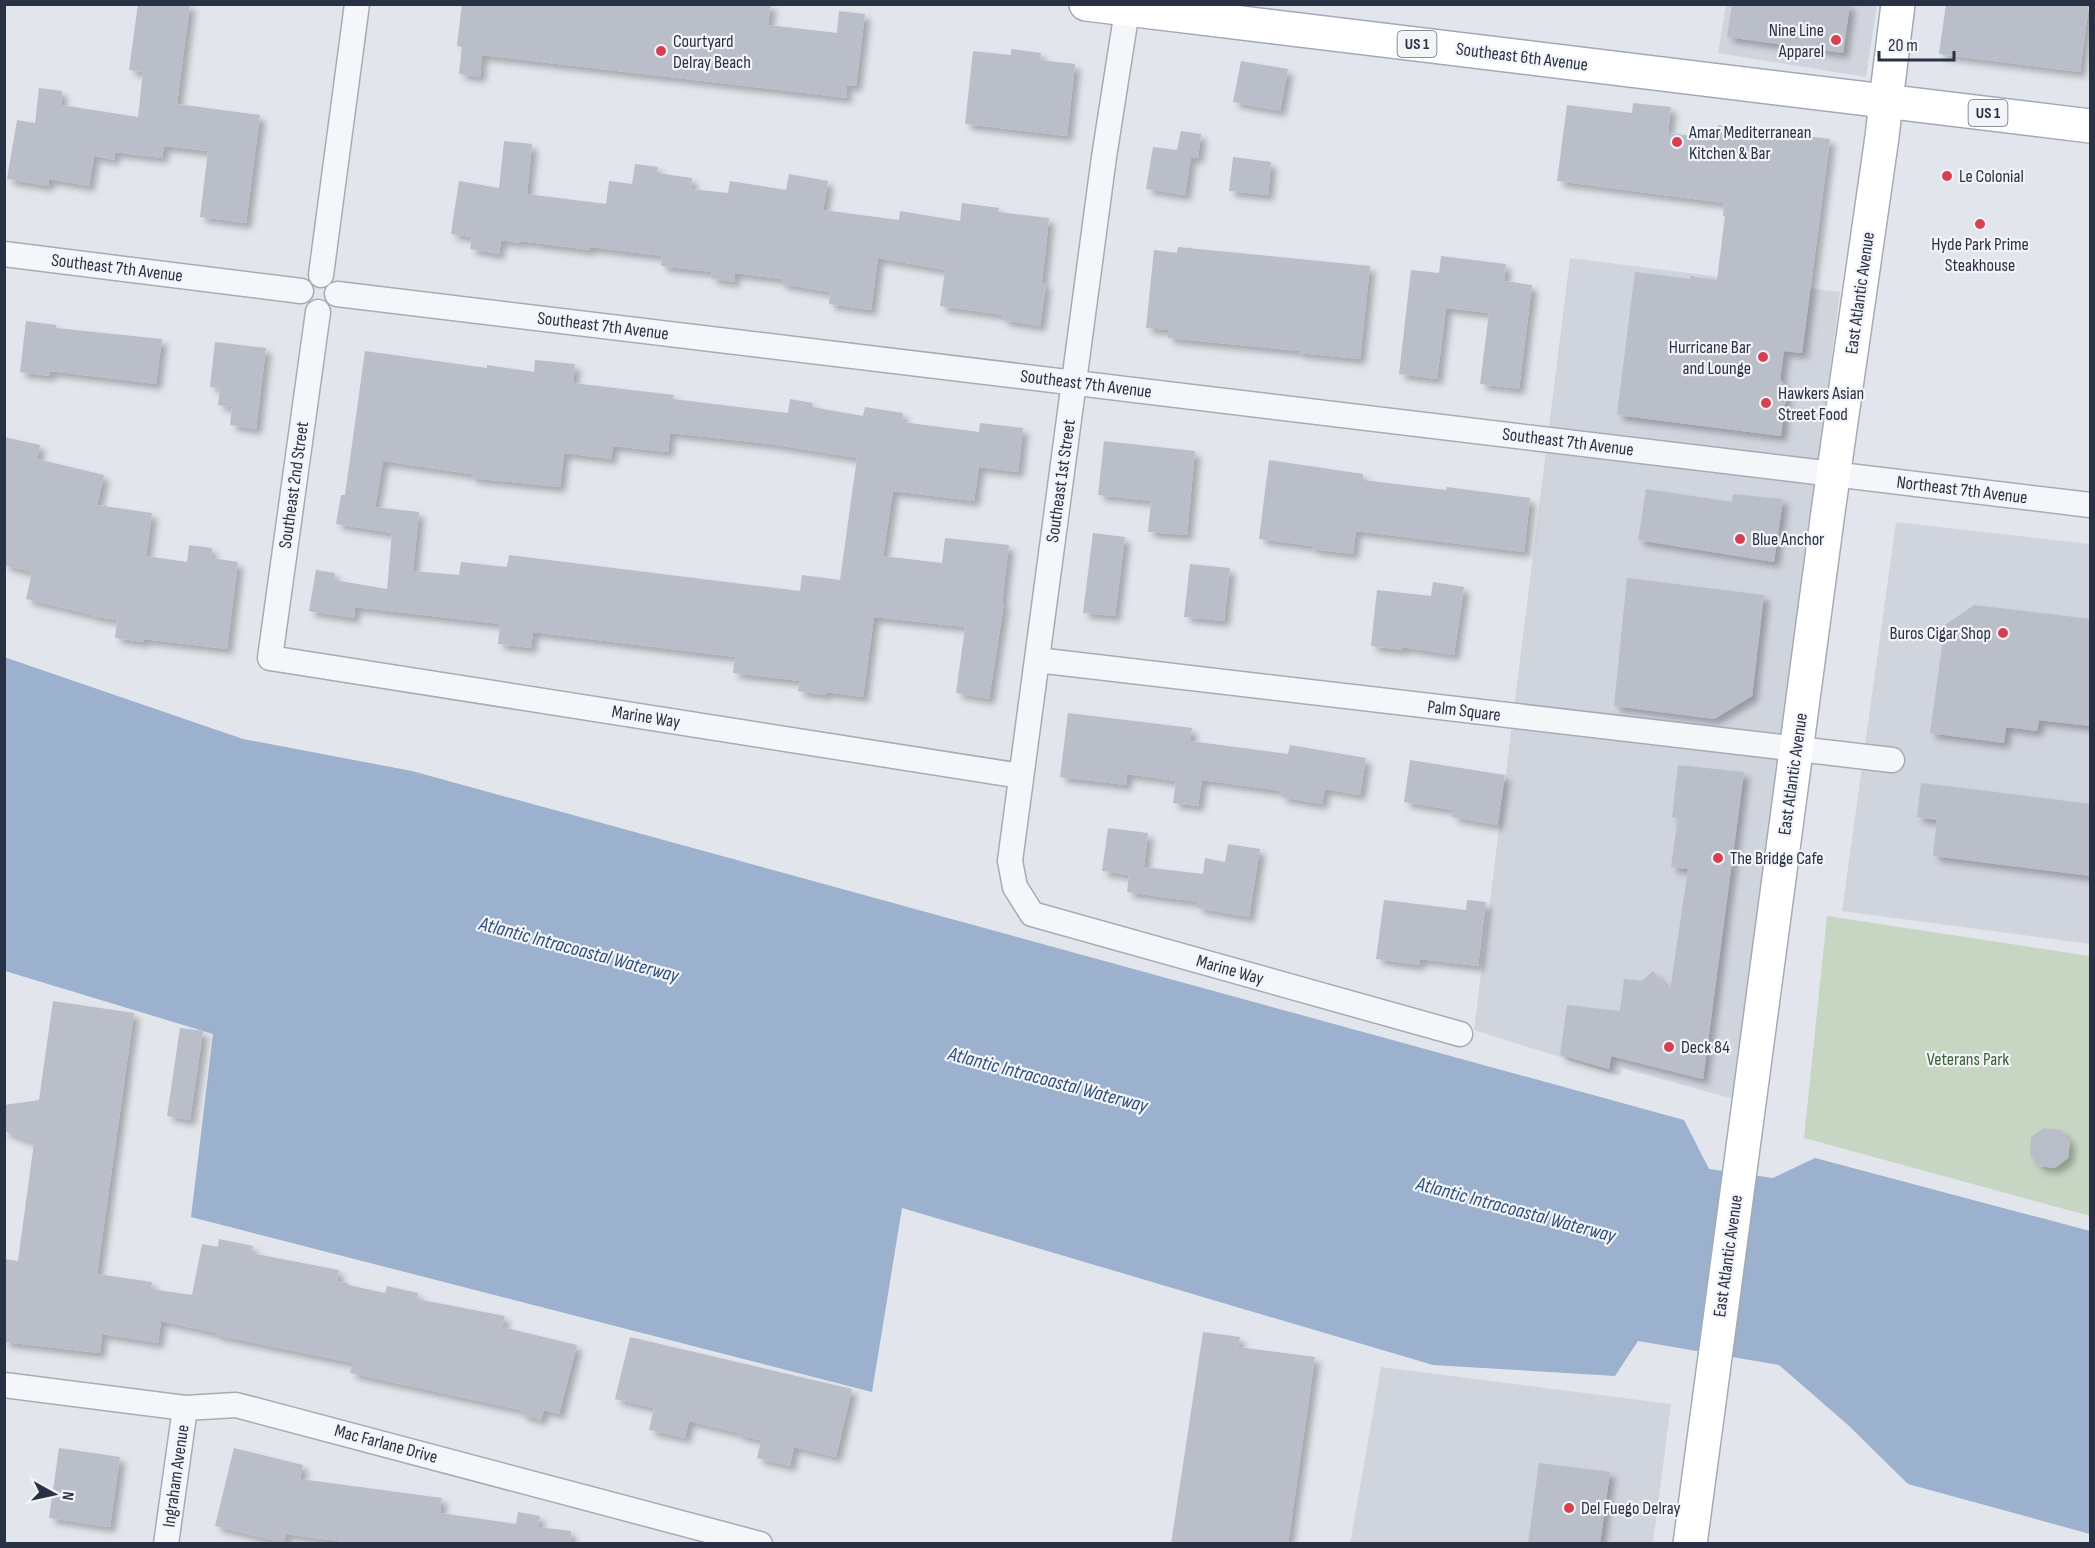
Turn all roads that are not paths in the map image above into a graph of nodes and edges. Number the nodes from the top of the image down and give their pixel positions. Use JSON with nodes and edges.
{"nodes":[{"id":1,"x":357,"y":4,"type":"edge"},
{"id":2,"x":1086,"y":4,"type":"edge"},
{"id":3,"x":1898,"y":4,"type":"edge"},
{"id":4,"x":1128,"y":7,"type":"edge"},
{"id":5,"x":1886,"y":101,"type":"junction"},
{"id":6,"x":2091,"y":126,"type":"edge"},
{"id":7,"x":4,"y":254,"type":"edge"},
{"id":8,"x":321,"y":275,"type":"junction"},
{"id":9,"x":300,"y":291,"type":"junction"},
{"id":10,"x":337,"y":294,"type":"junction"},
{"id":11,"x":318,"y":312,"type":"junction"},
{"id":12,"x":1074,"y":383,"type":"junction"},
{"id":13,"x":1834,"y":474,"type":"junction"},
{"id":14,"x":2091,"y":506,"type":"edge"},
{"id":15,"x":270,"y":658,"type":"joint"},
{"id":16,"x":1037,"y":660,"type":"junction"},
{"id":17,"x":1796,"y":749,"type":"junction"},
{"id":18,"x":1892,"y":760,"type":"dead end"},
{"id":19,"x":1021,"y":776,"type":"junction"},
{"id":20,"x":1015,"y":887,"type":"joint"},
{"id":21,"x":1460,"y":1034,"type":"dead end"},
{"id":22,"x":4,"y":1386,"type":"edge"},
{"id":23,"x":185,"y":1408,"type":"junction"},
{"id":24,"x":166,"y":1544,"type":"edge"},
{"id":25,"x":760,"y":1544,"type":"edge"},
{"id":26,"x":1690,"y":1544,"type":"edge"}],
"edges":[{"from":1,"to":8,"type":"street"},
{"from":2,"to":4,"type":"main road","name":"Southeast 6th Avenue","number":"US 1"},
{"from":3,"to":5,"type":"main road","name":"East Atlantic Avenue"},
{"from":4,"to":5,"type":"main road","name":"Southeast 6th Avenue","number":"US 1"},
{"from":4,"to":12,"type":"street","name":"Southeast 1st Street"},
{"from":5,"to":6,"type":"main road","number":"US 1"},
{"from":5,"to":13,"type":"main road","name":"East Atlantic Avenue"},
{"from":7,"to":9,"type":"street","name":"Southeast 7th Avenue"},
{"from":8,"to":9,"type":"street"},
{"from":8,"to":10,"type":"street"},
{"from":9,"to":11,"type":"street"},
{"from":10,"to":11,"type":"street"},
{"from":10,"to":12,"type":"street","name":"Southeast 7th Avenue"},
{"from":11,"to":15,"type":"street","name":"Southeast 2nd Street"},
{"from":12,"to":13,"type":"street","name":"Southeast 7th Avenue"},
{"from":12,"to":16,"type":"street","name":"Southeast 1st Street"},
{"from":13,"to":14,"type":"street","name":"Northeast 7th Avenue"},
{"from":13,"to":17,"type":"main road","name":"East Atlantic Avenue"},
{"from":15,"to":19,"type":"street","name":"Marine Way"},
{"from":16,"to":17,"type":"street","name":"Palm Square"},
{"from":16,"to":19,"type":"street","name":"Southeast 1st Street"},
{"from":17,"to":18,"type":"street","name":"Palm Square"},
{"from":17,"to":26,"type":"main road","name":"East Atlantic Avenue"},
{"from":19,"to":20,"type":"street","name":"Southeast 1st Street"},
{"from":20,"to":21,"type":"street","name":"Marine Way"},
{"from":22,"to":23,"type":"street","name":"Mac Farlane Drive"},
{"from":23,"to":24,"type":"street","name":"Ingraham Avenue"},
{"from":23,"to":25,"type":"street","name":"Mac Farlane Drive"}]}
